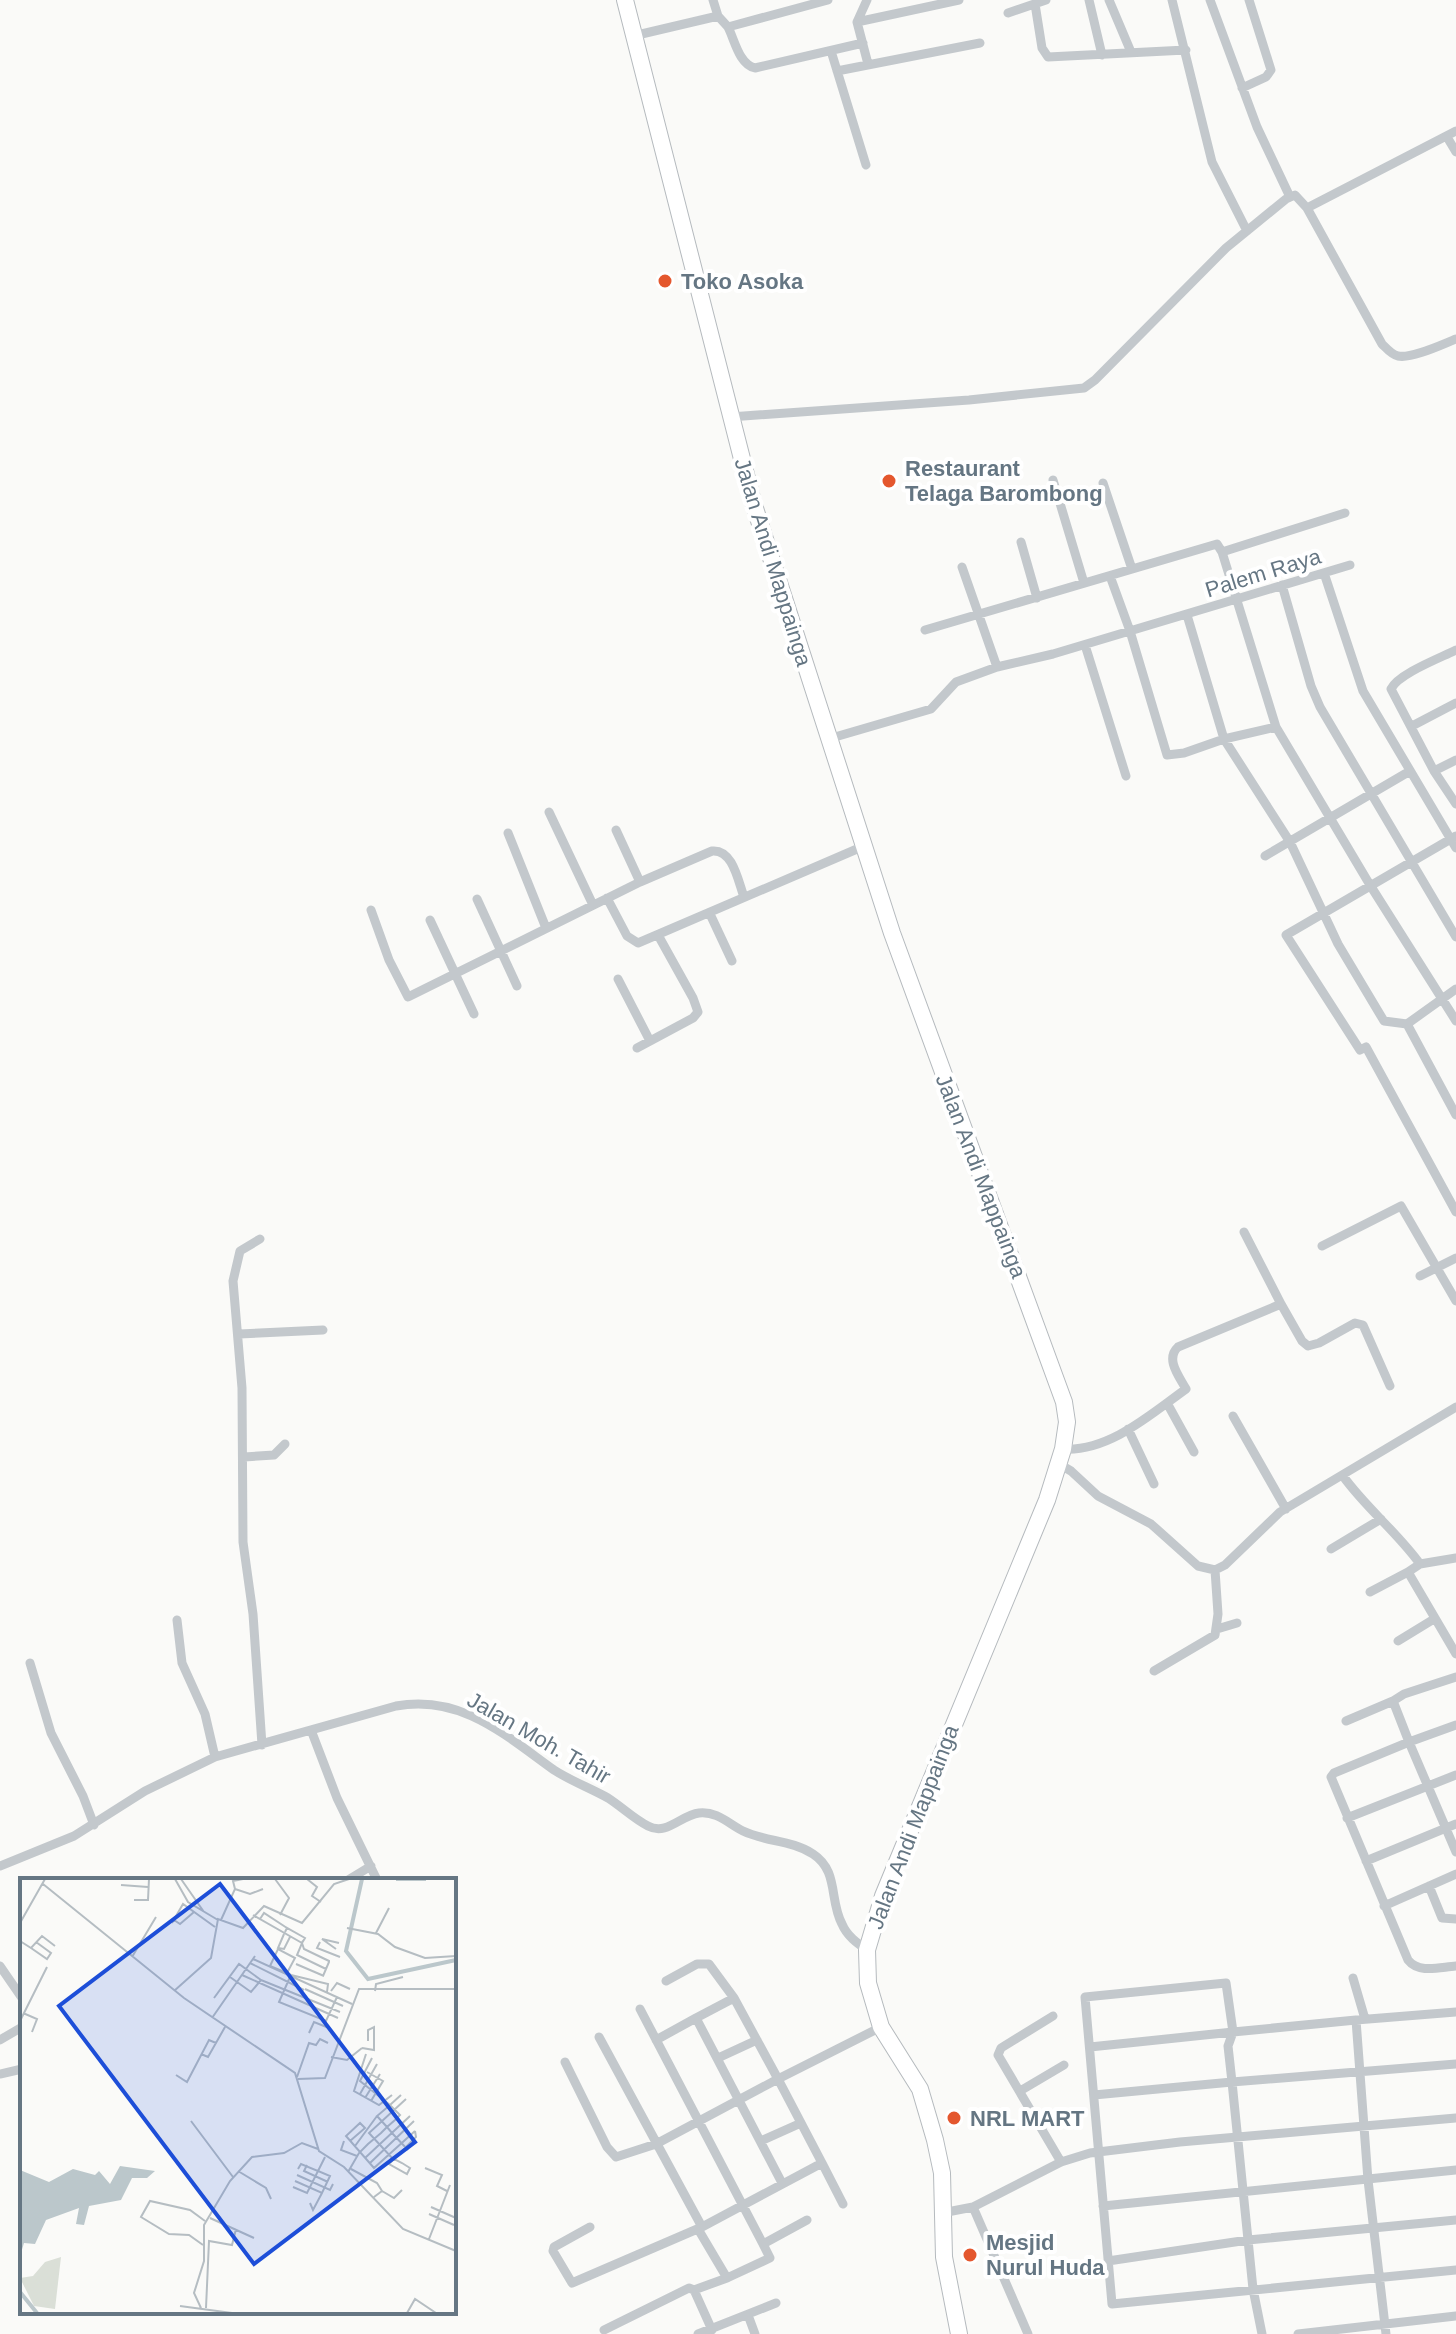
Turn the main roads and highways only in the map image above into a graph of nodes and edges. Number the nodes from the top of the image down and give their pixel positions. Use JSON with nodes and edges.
{"nodes":[{"id":1,"x":625,"y":0,"type":"edge"},
{"id":2,"x":959,"y":2334,"type":"edge"}],
"edges":[{"from":1,"to":2,"type":"main road","name":"Jalan Andi Mappainga"}]}
